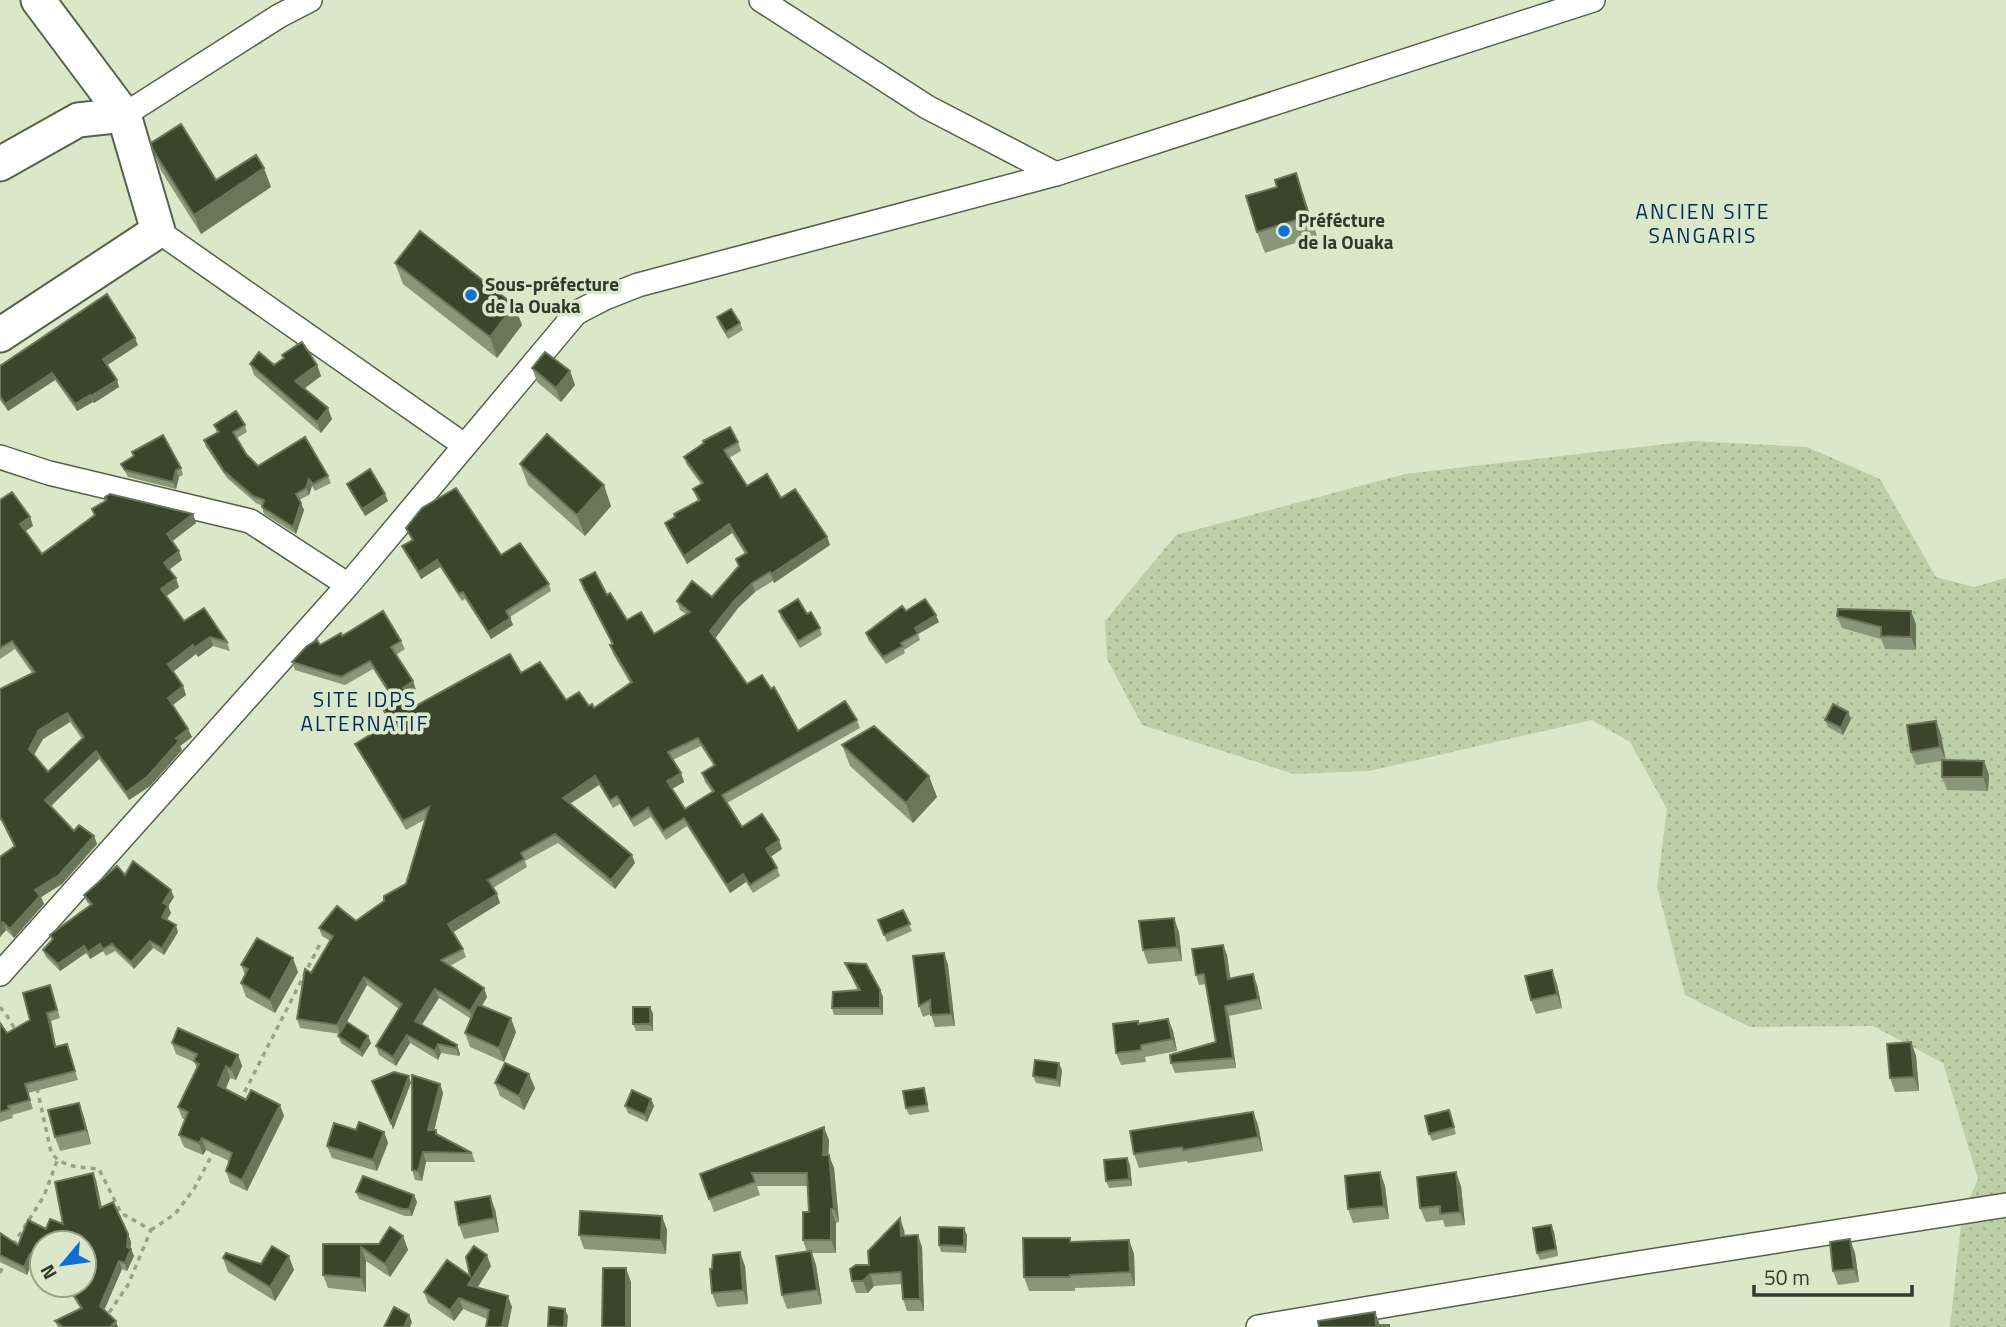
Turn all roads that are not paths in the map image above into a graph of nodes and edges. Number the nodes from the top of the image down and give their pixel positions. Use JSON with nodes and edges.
{"nodes":[{"id":1,"x":38,"y":0,"type":"edge"},
{"id":2,"x":310,"y":0,"type":"edge"},
{"id":3,"x":761,"y":0,"type":"edge"},
{"id":4,"x":1593,"y":0,"type":"edge"},
{"id":5,"x":124,"y":115,"type":"junction"},
{"id":6,"x":0,"y":164,"type":"edge"},
{"id":7,"x":1056,"y":174,"type":"junction"},
{"id":8,"x":158,"y":231,"type":"junction"},
{"id":9,"x":0,"y":335,"type":"edge"},
{"id":10,"x":464,"y":445,"type":"junction"},
{"id":11,"x":0,"y":457,"type":"edge"},
{"id":12,"x":348,"y":585,"type":"junction"},
{"id":13,"x":0,"y":974,"type":"edge"},
{"id":14,"x":2006,"y":1205,"type":"edge"},
{"id":15,"x":1258,"y":1327,"type":"edge"}],
"edges":[{"from":1,"to":5,"type":"street"},
{"from":2,"to":5,"type":"street"},
{"from":3,"to":7,"type":"street"},
{"from":4,"to":7,"type":"street"},
{"from":5,"to":6,"type":"street"},
{"from":5,"to":8,"type":"street"},
{"from":7,"to":10,"type":"street"},
{"from":8,"to":9,"type":"street"},
{"from":8,"to":10,"type":"street"},
{"from":10,"to":12,"type":"street"},
{"from":11,"to":12,"type":"street"},
{"from":12,"to":13,"type":"street"},
{"from":14,"to":15,"type":"street"}]}
